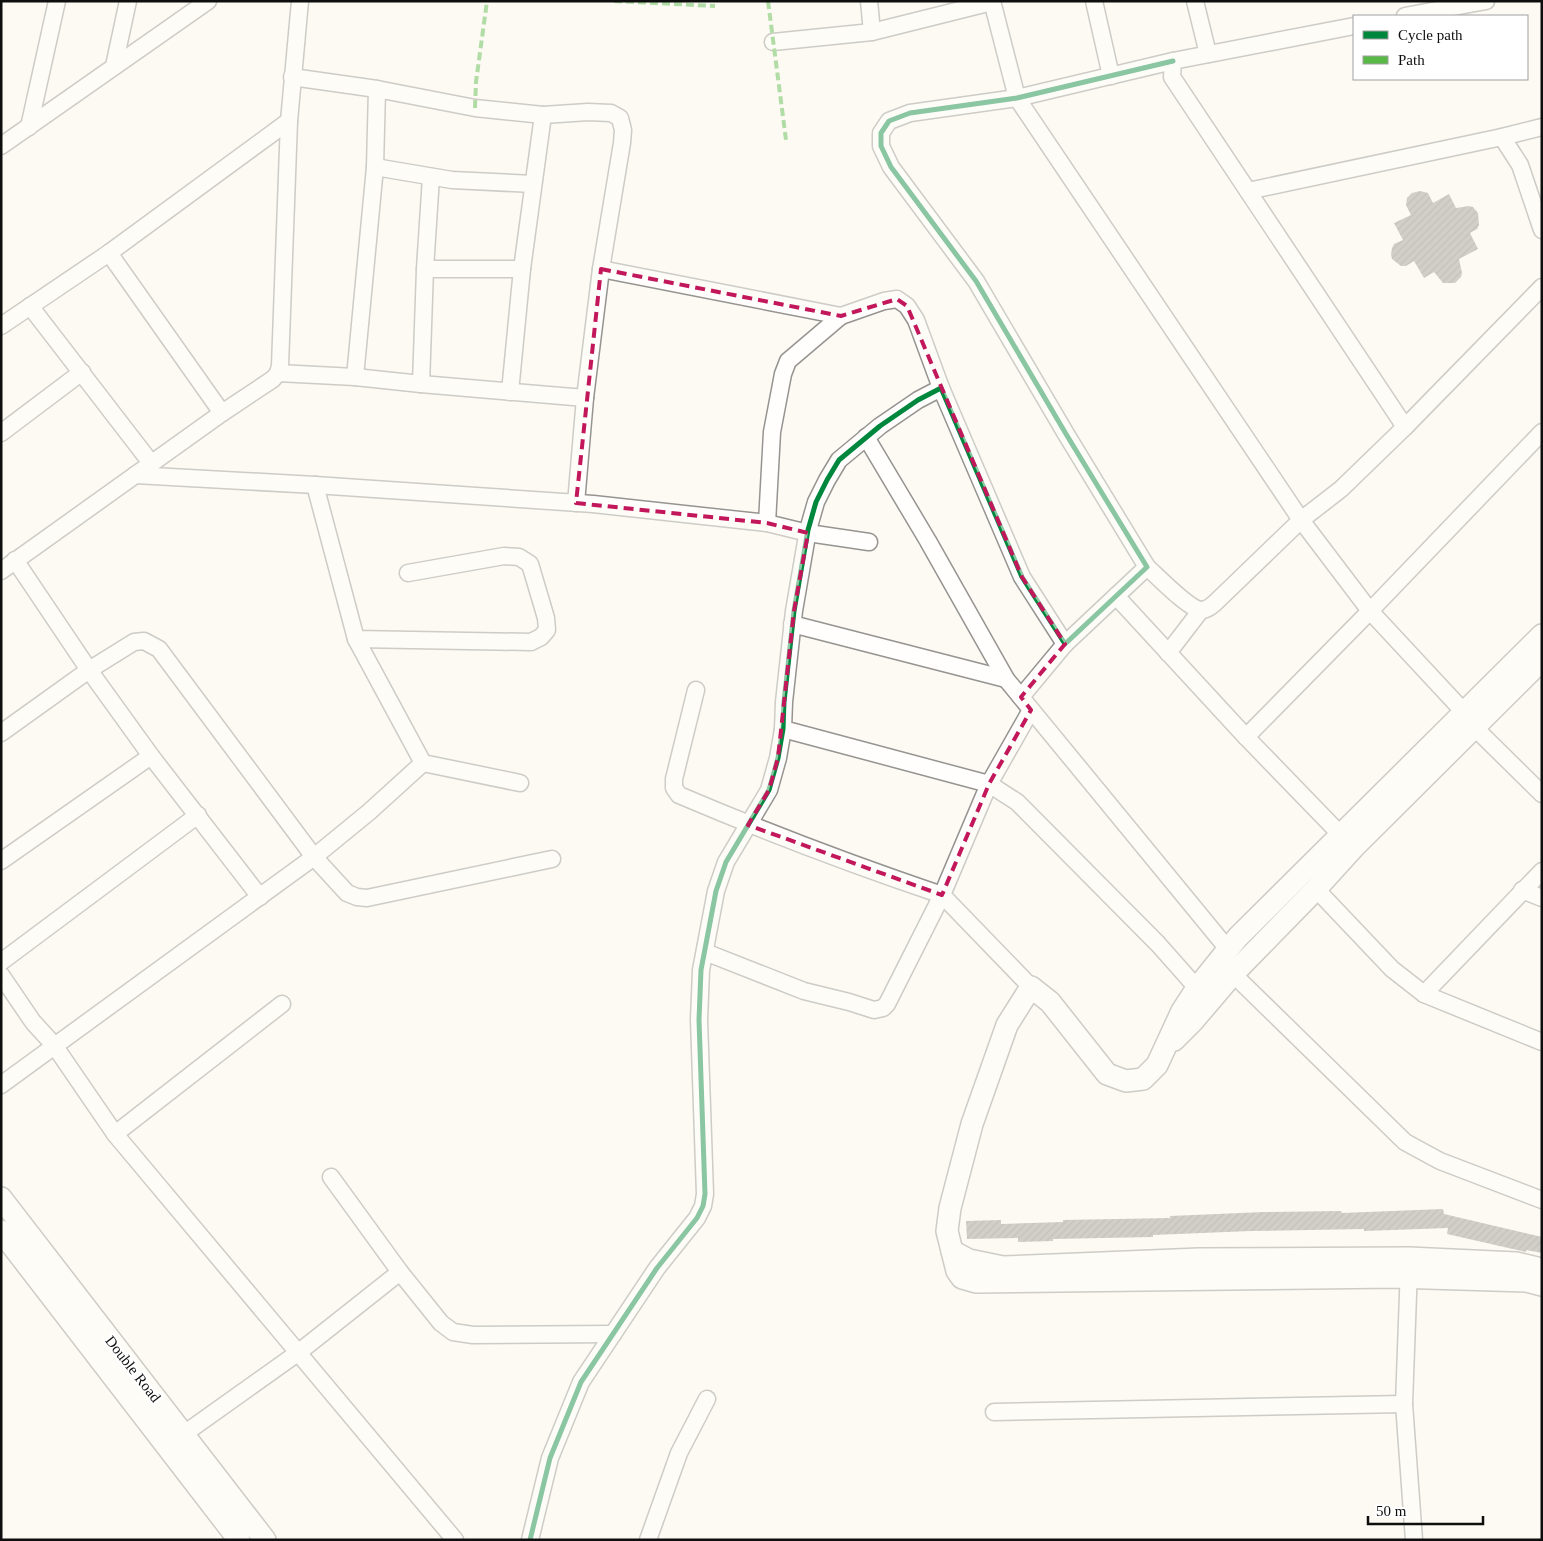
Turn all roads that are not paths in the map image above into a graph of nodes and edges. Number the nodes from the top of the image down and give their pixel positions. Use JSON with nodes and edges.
{"nodes":[{"id":1,"x":56,"y":1,"type":"edge"},
{"id":2,"x":128,"y":1,"type":"edge"},
{"id":3,"x":208,"y":1,"type":"edge"},
{"id":4,"x":300,"y":1,"type":"edge"},
{"id":5,"x":869,"y":1,"type":"edge"},
{"id":6,"x":1094,"y":1,"type":"edge"},
{"id":7,"x":1195,"y":1,"type":"edge"},
{"id":8,"x":1486,"y":1,"type":"edge"},
{"id":9,"x":992,"y":2,"type":"edge"},
{"id":10,"x":1428,"y":7,"type":"edge"},
{"id":11,"x":1408,"y":15,"type":"edge"},
{"id":12,"x":1353,"y":26,"type":"edge"},
{"id":13,"x":872,"y":32,"type":"junction"},
{"id":14,"x":773,"y":42,"type":"dead end"},
{"id":15,"x":1208,"y":54,"type":"junction"},
{"id":16,"x":1173,"y":61,"type":"junction"},
{"id":17,"x":114,"y":66,"type":"junction"},
{"id":18,"x":1111,"y":76,"type":"junction"},
{"id":19,"x":292,"y":77,"type":"junction"},
{"id":20,"x":377,"y":89,"type":"junction"},
{"id":21,"x":1017,"y":98,"type":"junction"},
{"id":22,"x":544,"y":115,"type":"junction"},
{"id":23,"x":289,"y":121,"type":"junction"},
{"id":24,"x":30,"y":127,"type":"junction"},
{"id":25,"x":1542,"y":127,"type":"edge"},
{"id":26,"x":1502,"y":137,"type":"junction"},
{"id":27,"x":1,"y":146,"type":"edge"},
{"id":28,"x":375,"y":167,"type":"junction"},
{"id":29,"x":431,"y":177,"type":"junction"},
{"id":30,"x":533,"y":184,"type":"junction"},
{"id":31,"x":1248,"y":191,"type":"junction"},
{"id":32,"x":1542,"y":230,"type":"edge"},
{"id":33,"x":109,"y":253,"type":"junction"},
{"id":34,"x":522,"y":268,"type":"junction"},
{"id":35,"x":601,"y":268,"type":"junction"},
{"id":36,"x":425,"y":269,"type":"junction"},
{"id":37,"x":1542,"y":286,"type":"edge"},
{"id":38,"x":30,"y":306,"type":"junction"},
{"id":39,"x":841,"y":316,"type":"junction"},
{"id":40,"x":1,"y":326,"type":"edge"},
{"id":41,"x":82,"y":372,"type":"junction"},
{"id":42,"x":278,"y":373,"type":"junction"},
{"id":43,"x":355,"y":377,"type":"junction"},
{"id":44,"x":421,"y":384,"type":"junction"},
{"id":45,"x":941,"y":388,"type":"junction"},
{"id":46,"x":510,"y":392,"type":"junction"},
{"id":47,"x":585,"y":398,"type":"junction"},
{"id":48,"x":222,"y":413,"type":"junction"},
{"id":49,"x":1405,"y":428,"type":"junction"},
{"id":50,"x":1542,"y":432,"type":"edge"},
{"id":51,"x":1,"y":433,"type":"edge"},
{"id":52,"x":866,"y":437,"type":"junction"},
{"id":53,"x":151,"y":463,"type":"junction"},
{"id":54,"x":135,"y":475,"type":"junction"},
{"id":55,"x":315,"y":485,"type":"junction"},
{"id":56,"x":576,"y":503,"type":"junction"},
{"id":57,"x":1301,"y":520,"type":"junction"},
{"id":58,"x":767,"y":523,"type":"junction"},
{"id":59,"x":808,"y":533,"type":"junction"},
{"id":60,"x":869,"y":542,"type":"dead end"},
{"id":61,"x":16,"y":560,"type":"junction"},
{"id":62,"x":1147,"y":567,"type":"junction"},
{"id":63,"x":1,"y":571,"type":"edge"},
{"id":64,"x":408,"y":573,"type":"dead end"},
{"id":65,"x":1116,"y":596,"type":"junction"},
{"id":66,"x":1201,"y":610,"type":"junction"},
{"id":67,"x":1370,"y":610,"type":"junction"},
{"id":68,"x":792,"y":624,"type":"junction"},
{"id":69,"x":1542,"y":635,"type":"edge"},
{"id":70,"x":356,"y":639,"type":"junction"},
{"id":71,"x":1065,"y":644,"type":"junction"},
{"id":72,"x":1168,"y":653,"type":"junction"},
{"id":73,"x":1542,"y":660,"type":"edge"},
{"id":74,"x":89,"y":670,"type":"junction"},
{"id":75,"x":1006,"y":679,"type":"junction"},
{"id":76,"x":696,"y":690,"type":"dead end"},
{"id":77,"x":1026,"y":704,"type":"junction"},
{"id":78,"x":1469,"y":720,"type":"junction"},
{"id":79,"x":783,"y":730,"type":"junction"},
{"id":80,"x":1,"y":733,"type":"edge"},
{"id":81,"x":1246,"y":737,"type":"junction"},
{"id":82,"x":151,"y":756,"type":"junction"},
{"id":83,"x":423,"y":763,"type":"junction"},
{"id":84,"x":520,"y":783,"type":"dead end"},
{"id":85,"x":989,"y":784,"type":"junction"},
{"id":86,"x":1542,"y":794,"type":"edge"},
{"id":87,"x":198,"y":815,"type":"junction"},
{"id":88,"x":748,"y":825,"type":"junction"},
{"id":89,"x":1340,"y":834,"type":"junction"},
{"id":90,"x":314,"y":857,"type":"junction"},
{"id":91,"x":552,"y":859,"type":"dead end"},
{"id":92,"x":1,"y":860,"type":"edge"},
{"id":93,"x":1542,"y":871,"type":"edge"},
{"id":94,"x":1316,"y":890,"type":"junction"},
{"id":95,"x":1522,"y":890,"type":"junction"},
{"id":96,"x":942,"y":895,"type":"junction"},
{"id":97,"x":260,"y":897,"type":"junction"},
{"id":98,"x":1542,"y":898,"type":"edge"},
{"id":99,"x":1227,"y":948,"type":"junction"},
{"id":100,"x":705,"y":952,"type":"junction"},
{"id":101,"x":1,"y":962,"type":"edge"},
{"id":102,"x":1233,"y":974,"type":"junction"},
{"id":103,"x":1,"y":975,"type":"edge"},
{"id":104,"x":1031,"y":988,"type":"junction"},
{"id":105,"x":1197,"y":988,"type":"junction"},
{"id":106,"x":1424,"y":994,"type":"junction"},
{"id":107,"x":282,"y":1004,"type":"dead end"},
{"id":108,"x":1542,"y":1042,"type":"edge"},
{"id":109,"x":54,"y":1045,"type":"junction"},
{"id":110,"x":1164,"y":1050,"type":"junction"},
{"id":111,"x":1,"y":1085,"type":"edge"},
{"id":112,"x":115,"y":1134,"type":"junction"},
{"id":113,"x":330,"y":1177,"type":"dead end"},
{"id":114,"x":1,"y":1198,"type":"edge"},
{"id":115,"x":1542,"y":1200,"type":"edge"},
{"id":116,"x":1,"y":1231,"type":"edge"},
{"id":117,"x":1409,"y":1268,"type":"junction"},
{"id":118,"x":1542,"y":1269,"type":"edge"},
{"id":119,"x":400,"y":1272,"type":"junction"},
{"id":120,"x":1542,"y":1285,"type":"edge"},
{"id":121,"x":612,"y":1334,"type":"junction"},
{"id":122,"x":299,"y":1352,"type":"junction"},
{"id":123,"x":707,"y":1399,"type":"dead end"},
{"id":124,"x":1404,"y":1404,"type":"junction"},
{"id":125,"x":994,"y":1412,"type":"dead end"},
{"id":126,"x":175,"y":1441,"type":"junction"},
{"id":127,"x":238,"y":1540,"type":"edge"},
{"id":128,"x":265,"y":1540,"type":"edge"},
{"id":129,"x":455,"y":1540,"type":"edge"},
{"id":130,"x":530,"y":1540,"type":"edge"},
{"id":131,"x":648,"y":1540,"type":"edge"},
{"id":132,"x":1414,"y":1540,"type":"edge"}],
"edges":[{"from":1,"to":24,"type":"street"},
{"from":2,"to":17,"type":"street"},
{"from":3,"to":17,"type":"street"},
{"from":4,"to":19,"type":"street"},
{"from":5,"to":13,"type":"street"},
{"from":6,"to":18,"type":"street"},
{"from":7,"to":15,"type":"street"},
{"from":8,"to":10,"type":"street"},
{"from":9,"to":13,"type":"street"},
{"from":9,"to":21,"type":"street"},
{"from":10,"to":11,"type":"street"},
{"from":12,"to":15,"type":"street"},
{"from":13,"to":14,"type":"street"},
{"from":15,"to":16,"type":"street"},
{"from":16,"to":18,"type":"street"},
{"from":16,"to":31,"type":"street"},
{"from":17,"to":24,"type":"street"},
{"from":18,"to":21,"type":"street"},
{"from":19,"to":20,"type":"street"},
{"from":19,"to":23,"type":"street"},
{"from":20,"to":22,"type":"street"},
{"from":20,"to":28,"type":"street"},
{"from":21,"to":57,"type":"street"},
{"from":21,"to":62,"type":"street"},
{"from":22,"to":30,"type":"street"},
{"from":22,"to":35,"type":"street"},
{"from":23,"to":33,"type":"street"},
{"from":23,"to":42,"type":"street"},
{"from":24,"to":27,"type":"street"},
{"from":25,"to":26,"type":"street"},
{"from":26,"to":31,"type":"street"},
{"from":26,"to":32,"type":"street"},
{"from":28,"to":29,"type":"street"},
{"from":28,"to":43,"type":"street"},
{"from":29,"to":30,"type":"street"},
{"from":29,"to":36,"type":"street"},
{"from":30,"to":34,"type":"street"},
{"from":31,"to":49,"type":"street"},
{"from":33,"to":38,"type":"street"},
{"from":33,"to":48,"type":"street"},
{"from":34,"to":36,"type":"street"},
{"from":34,"to":46,"type":"street"},
{"from":35,"to":39,"type":"street"},
{"from":35,"to":47,"type":"street"},
{"from":36,"to":44,"type":"street"},
{"from":37,"to":49,"type":"street"},
{"from":38,"to":40,"type":"street"},
{"from":38,"to":41,"type":"street"},
{"from":39,"to":45,"type":"street"},
{"from":39,"to":58,"type":"street"},
{"from":41,"to":51,"type":"street"},
{"from":41,"to":53,"type":"street"},
{"from":42,"to":43,"type":"street"},
{"from":42,"to":48,"type":"street"},
{"from":43,"to":44,"type":"street"},
{"from":44,"to":46,"type":"street"},
{"from":45,"to":52,"type":"street"},
{"from":45,"to":71,"type":"street"},
{"from":46,"to":47,"type":"street"},
{"from":47,"to":56,"type":"street"},
{"from":48,"to":53,"type":"street"},
{"from":49,"to":57,"type":"street"},
{"from":50,"to":67,"type":"street"},
{"from":52,"to":59,"type":"street"},
{"from":52,"to":75,"type":"street"},
{"from":53,"to":54,"type":"street"},
{"from":54,"to":55,"type":"street"},
{"from":54,"to":61,"type":"street"},
{"from":55,"to":56,"type":"street"},
{"from":55,"to":70,"type":"street"},
{"from":56,"to":58,"type":"street"},
{"from":57,"to":66,"type":"street"},
{"from":57,"to":67,"type":"street"},
{"from":58,"to":59,"type":"street"},
{"from":59,"to":60,"type":"street"},
{"from":59,"to":68,"type":"street"},
{"from":61,"to":63,"type":"street"},
{"from":61,"to":74,"type":"street"},
{"from":62,"to":65,"type":"street"},
{"from":62,"to":66,"type":"street"},
{"from":64,"to":70,"type":"street"},
{"from":65,"to":71,"type":"street"},
{"from":65,"to":72,"type":"street"},
{"from":66,"to":72,"type":"street"},
{"from":67,"to":78,"type":"street"},
{"from":67,"to":81,"type":"street"},
{"from":68,"to":75,"type":"street"},
{"from":68,"to":79,"type":"street"},
{"from":69,"to":78,"type":"street"},
{"from":70,"to":83,"type":"street"},
{"from":71,"to":77,"type":"street"},
{"from":72,"to":81,"type":"street"},
{"from":73,"to":78,"type":"street"},
{"from":74,"to":80,"type":"street"},
{"from":74,"to":82,"type":"street"},
{"from":74,"to":90,"type":"street"},
{"from":75,"to":77,"type":"street"},
{"from":76,"to":88,"type":"street"},
{"from":77,"to":85,"type":"street"},
{"from":77,"to":99,"type":"street"},
{"from":78,"to":86,"type":"street"},
{"from":78,"to":89,"type":"street"},
{"from":78,"to":94,"type":"street"},
{"from":79,"to":85,"type":"street"},
{"from":79,"to":88,"type":"street"},
{"from":81,"to":89,"type":"street"},
{"from":82,"to":87,"type":"street"},
{"from":82,"to":92,"type":"street"},
{"from":83,"to":84,"type":"street"},
{"from":83,"to":90,"type":"street"},
{"from":85,"to":96,"type":"street"},
{"from":85,"to":105,"type":"street"},
{"from":87,"to":97,"type":"street"},
{"from":87,"to":101,"type":"street"},
{"from":88,"to":96,"type":"street"},
{"from":88,"to":100,"type":"street"},
{"from":89,"to":99,"type":"street"},
{"from":90,"to":91,"type":"street"},
{"from":90,"to":97,"type":"street"},
{"from":93,"to":95,"type":"street"},
{"from":94,"to":102,"type":"street"},
{"from":94,"to":106,"type":"street"},
{"from":95,"to":98,"type":"street"},
{"from":95,"to":106,"type":"street"},
{"from":96,"to":100,"type":"street"},
{"from":96,"to":104,"type":"street"},
{"from":97,"to":109,"type":"street"},
{"from":99,"to":105,"type":"street"},
{"from":100,"to":121,"type":"street"},
{"from":102,"to":110,"type":"street"},
{"from":102,"to":115,"type":"street"},
{"from":103,"to":109,"type":"street"},
{"from":104,"to":110,"type":"street"},
{"from":104,"to":117,"type":"street"},
{"from":105,"to":110,"type":"street"},
{"from":106,"to":108,"type":"street"},
{"from":107,"to":112,"type":"street"},
{"from":109,"to":111,"type":"street"},
{"from":109,"to":112,"type":"street"},
{"from":112,"to":122,"type":"street"},
{"from":113,"to":119,"type":"street"},
{"from":114,"to":126,"type":"street","name":"Double Road"},
{"from":116,"to":126,"type":"street","name":"Double Road"},
{"from":117,"to":118,"type":"street"},
{"from":117,"to":120,"type":"street"},
{"from":117,"to":124,"type":"street"},
{"from":119,"to":121,"type":"street"},
{"from":119,"to":122,"type":"street"},
{"from":121,"to":130,"type":"street"},
{"from":122,"to":126,"type":"street"},
{"from":122,"to":129,"type":"street"},
{"from":123,"to":131,"type":"street"},
{"from":124,"to":125,"type":"street"},
{"from":124,"to":132,"type":"street"},
{"from":126,"to":127,"type":"street","name":"Double Road"},
{"from":126,"to":128,"type":"street","name":"Double Road"}]}
